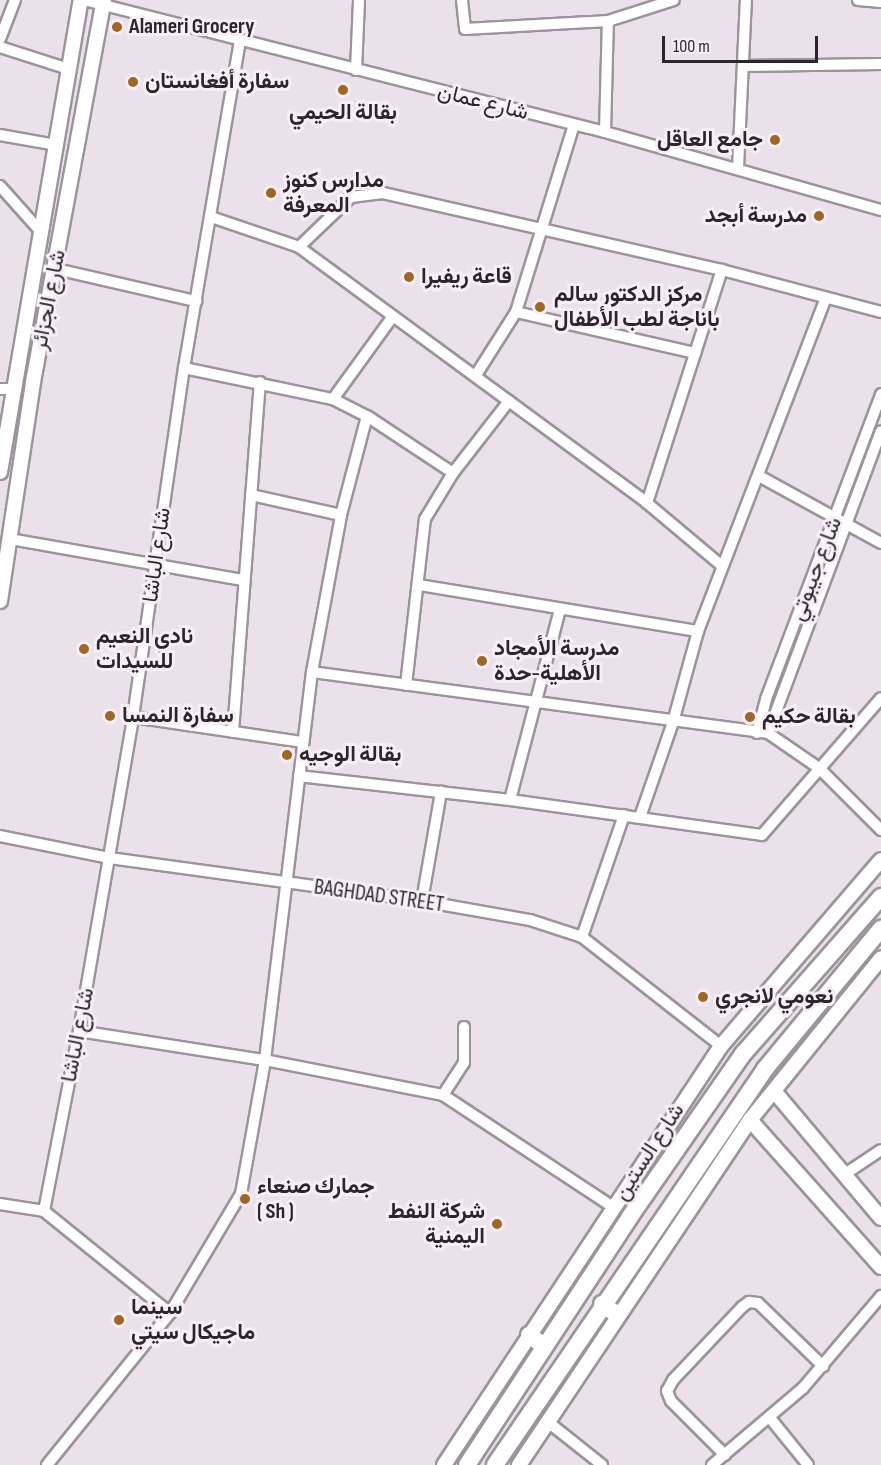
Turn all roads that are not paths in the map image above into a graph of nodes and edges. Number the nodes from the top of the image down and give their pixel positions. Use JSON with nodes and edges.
{"nodes":[{"id":1,"x":15,"y":0,"type":"edge"},
{"id":2,"x":83,"y":0,"type":"edge"},
{"id":3,"x":359,"y":0,"type":"edge"},
{"id":4,"x":462,"y":0,"type":"edge"},
{"id":5,"x":674,"y":0,"type":"edge"},
{"id":6,"x":746,"y":0,"type":"edge"},
{"id":7,"x":858,"y":0,"type":"edge"},
{"id":8,"x":881,"y":2,"type":"edge"},
{"id":9,"x":103,"y":3,"type":"edge"},
{"id":10,"x":608,"y":21,"type":"junction"},
{"id":11,"x":0,"y":39,"type":"edge"},
{"id":12,"x":240,"y":41,"type":"junction"},
{"id":13,"x":0,"y":47,"type":"edge"},
{"id":14,"x":881,"y":64,"type":"edge"},
{"id":15,"x":743,"y":66,"type":"junction"},
{"id":16,"x":69,"y":69,"type":"junction"},
{"id":17,"x":356,"y":70,"type":"junction"},
{"id":18,"x":574,"y":124,"type":"junction"},
{"id":19,"x":605,"y":132,"type":"junction"},
{"id":20,"x":0,"y":135,"type":"edge"},
{"id":21,"x":57,"y":145,"type":"junction"},
{"id":22,"x":738,"y":168,"type":"junction"},
{"id":23,"x":0,"y":186,"type":"edge"},
{"id":24,"x":881,"y":210,"type":"edge"},
{"id":25,"x":211,"y":217,"type":"junction"},
{"id":26,"x":544,"y":228,"type":"junction"},
{"id":27,"x":41,"y":232,"type":"junction"},
{"id":28,"x":299,"y":247,"type":"junction"},
{"id":29,"x":56,"y":269,"type":"junction"},
{"id":30,"x":722,"y":270,"type":"junction"},
{"id":31,"x":826,"y":298,"type":"junction"},
{"id":32,"x":196,"y":301,"type":"junction"},
{"id":33,"x":516,"y":312,"type":"junction"},
{"id":34,"x":881,"y":312,"type":"edge"},
{"id":35,"x":393,"y":316,"type":"junction"},
{"id":36,"x":695,"y":353,"type":"junction"},
{"id":37,"x":184,"y":368,"type":"junction"},
{"id":38,"x":476,"y":375,"type":"junction"},
{"id":39,"x":33,"y":382,"type":"junction"},
{"id":40,"x":260,"y":382,"type":"junction"},
{"id":41,"x":6,"y":389,"type":"edge"},
{"id":42,"x":333,"y":399,"type":"junction"},
{"id":43,"x":509,"y":401,"type":"junction"},
{"id":44,"x":880,"y":401,"type":"edge"},
{"id":45,"x":367,"y":416,"type":"junction"},
{"id":46,"x":881,"y":431,"type":"edge"},
{"id":47,"x":0,"y":472,"type":"edge"},
{"id":48,"x":453,"y":473,"type":"junction"},
{"id":49,"x":759,"y":476,"type":"junction"},
{"id":50,"x":250,"y":495,"type":"junction"},
{"id":51,"x":647,"y":503,"type":"junction"},
{"id":52,"x":340,"y":515,"type":"junction"},
{"id":53,"x":837,"y":517,"type":"junction"},
{"id":54,"x":849,"y":524,"type":"junction"},
{"id":55,"x":10,"y":539,"type":"junction"},
{"id":56,"x":881,"y":543,"type":"edge"},
{"id":57,"x":155,"y":566,"type":"junction"},
{"id":58,"x":722,"y":566,"type":"junction"},
{"id":59,"x":243,"y":580,"type":"junction"},
{"id":60,"x":419,"y":585,"type":"junction"},
{"id":61,"x":0,"y":601,"type":"edge"},
{"id":62,"x":560,"y":609,"type":"junction"},
{"id":63,"x":698,"y":631,"type":"junction"},
{"id":64,"x":312,"y":672,"type":"junction"},
{"id":65,"x":406,"y":685,"type":"junction"},
{"id":66,"x":881,"y":698,"type":"edge"},
{"id":67,"x":537,"y":700,"type":"junction"},
{"id":68,"x":133,"y":717,"type":"junction"},
{"id":69,"x":674,"y":722,"type":"junction"},
{"id":70,"x":233,"y":732,"type":"junction"},
{"id":71,"x":757,"y":733,"type":"junction"},
{"id":72,"x":768,"y":733,"type":"junction"},
{"id":73,"x":303,"y":742,"type":"junction"},
{"id":74,"x":819,"y":768,"type":"junction"},
{"id":75,"x":299,"y":776,"type":"junction"},
{"id":76,"x":441,"y":792,"type":"junction"},
{"id":77,"x":510,"y":800,"type":"junction"},
{"id":78,"x":624,"y":815,"type":"junction"},
{"id":79,"x":640,"y":816,"type":"junction"},
{"id":80,"x":881,"y":830,"type":"edge"},
{"id":81,"x":0,"y":836,"type":"edge"},
{"id":82,"x":109,"y":858,"type":"junction"},
{"id":83,"x":881,"y":860,"type":"edge"},
{"id":84,"x":284,"y":883,"type":"junction"},
{"id":85,"x":881,"y":897,"type":"edge"},
{"id":86,"x":422,"y":901,"type":"junction"},
{"id":87,"x":881,"y":929,"type":"edge"},
{"id":88,"x":582,"y":937,"type":"junction"},
{"id":89,"x":881,"y":958,"type":"edge"},
{"id":90,"x":464,"y":1027,"type":"dead end"},
{"id":91,"x":79,"y":1031,"type":"junction"},
{"id":92,"x":721,"y":1046,"type":"junction"},
{"id":93,"x":265,"y":1060,"type":"junction"},
{"id":94,"x":774,"y":1091,"type":"junction"},
{"id":95,"x":443,"y":1095,"type":"junction"},
{"id":96,"x":750,"y":1120,"type":"junction"},
{"id":97,"x":881,"y":1150,"type":"edge"},
{"id":98,"x":845,"y":1174,"type":"junction"},
{"id":99,"x":0,"y":1204,"type":"edge"},
{"id":100,"x":613,"y":1207,"type":"junction"},
{"id":101,"x":44,"y":1211,"type":"junction"},
{"id":102,"x":881,"y":1218,"type":"edge"},
{"id":103,"x":881,"y":1267,"type":"edge"},
{"id":104,"x":881,"y":1296,"type":"edge"},
{"id":105,"x":602,"y":1304,"type":"junction"},
{"id":106,"x":170,"y":1313,"type":"junction"},
{"id":107,"x":618,"y":1315,"type":"junction"},
{"id":108,"x":529,"y":1335,"type":"junction"},
{"id":109,"x":544,"y":1346,"type":"junction"},
{"id":110,"x":823,"y":1366,"type":"junction"},
{"id":111,"x":770,"y":1418,"type":"junction"},
{"id":112,"x":548,"y":1422,"type":"junction"},
{"id":113,"x":725,"y":1455,"type":"junction"},
{"id":114,"x":46,"y":1465,"type":"edge"},
{"id":115,"x":444,"y":1465,"type":"edge"},
{"id":116,"x":467,"y":1465,"type":"edge"},
{"id":117,"x":495,"y":1465,"type":"edge"},
{"id":118,"x":519,"y":1465,"type":"edge"},
{"id":119,"x":603,"y":1465,"type":"edge"},
{"id":120,"x":712,"y":1465,"type":"edge"},
{"id":121,"x":808,"y":1465,"type":"edge"}],
"edges":[{"from":1,"to":11,"type":"street"},
{"from":2,"to":9,"type":"street","name":"شارع عمان"},
{"from":2,"to":16,"type":"main road","name":"شارع الجزائر"},
{"from":3,"to":17,"type":"street"},
{"from":4,"to":10,"type":"street"},
{"from":5,"to":10,"type":"street"},
{"from":6,"to":15,"type":"street"},
{"from":7,"to":8,"type":"street"},
{"from":9,"to":12,"type":"street","name":"شارع عمان"},
{"from":9,"to":29,"type":"main road","name":"شارع الجزائر"},
{"from":10,"to":19,"type":"street"},
{"from":12,"to":17,"type":"street","name":"شارع عمان"},
{"from":12,"to":25,"type":"street","name":"شارع الباشا"},
{"from":13,"to":16,"type":"street"},
{"from":14,"to":15,"type":"street"},
{"from":15,"to":22,"type":"street"},
{"from":16,"to":21,"type":"main road","name":"شارع الجزائر"},
{"from":17,"to":18,"type":"street","name":"شارع عمان"},
{"from":18,"to":19,"type":"street","name":"شارع عمان"},
{"from":18,"to":26,"type":"street"},
{"from":19,"to":22,"type":"street","name":"شارع عمان"},
{"from":20,"to":21,"type":"street"},
{"from":21,"to":27,"type":"main road","name":"شارع الجزائر"},
{"from":22,"to":24,"type":"street","name":"شارع عمان"},
{"from":23,"to":27,"type":"street"},
{"from":25,"to":28,"type":"street"},
{"from":25,"to":32,"type":"street","name":"شارع الباشا"},
{"from":26,"to":28,"type":"street"},
{"from":26,"to":30,"type":"street"},
{"from":26,"to":33,"type":"street"},
{"from":27,"to":41,"type":"main road","name":"شارع الجزائر"},
{"from":28,"to":35,"type":"street"},
{"from":29,"to":32,"type":"street"},
{"from":29,"to":39,"type":"main road","name":"شارع الجزائر"},
{"from":30,"to":31,"type":"street"},
{"from":30,"to":36,"type":"street"},
{"from":31,"to":34,"type":"street"},
{"from":31,"to":49,"type":"street"},
{"from":32,"to":37,"type":"street","name":"شارع الباشا"},
{"from":33,"to":36,"type":"street"},
{"from":33,"to":38,"type":"street"},
{"from":35,"to":38,"type":"street"},
{"from":35,"to":42,"type":"street"},
{"from":36,"to":51,"type":"street"},
{"from":37,"to":40,"type":"street"},
{"from":37,"to":57,"type":"street","name":"شارع الباشا"},
{"from":38,"to":43,"type":"street"},
{"from":39,"to":41,"type":"main road"},
{"from":39,"to":55,"type":"main road","name":"شارع الجزائر"},
{"from":40,"to":42,"type":"street"},
{"from":40,"to":50,"type":"street"},
{"from":41,"to":47,"type":"main road","name":"شارع الجزائر"},
{"from":42,"to":45,"type":"street"},
{"from":43,"to":48,"type":"street"},
{"from":43,"to":51,"type":"street"},
{"from":44,"to":53,"type":"street","name":"شارع جيبوتي"},
{"from":45,"to":48,"type":"street"},
{"from":45,"to":52,"type":"street"},
{"from":46,"to":54,"type":"street","name":"شارع جيبوتي"},
{"from":48,"to":60,"type":"street"},
{"from":49,"to":53,"type":"street"},
{"from":49,"to":58,"type":"street"},
{"from":50,"to":52,"type":"street"},
{"from":50,"to":59,"type":"street"},
{"from":51,"to":58,"type":"street"},
{"from":52,"to":64,"type":"street"},
{"from":53,"to":54,"type":"street"},
{"from":53,"to":71,"type":"street","name":"شارع جيبوتي"},
{"from":54,"to":56,"type":"street"},
{"from":54,"to":72,"type":"street","name":"شارع جيبوتي"},
{"from":55,"to":57,"type":"street"},
{"from":55,"to":61,"type":"main road","name":"شارع الجزائر"},
{"from":57,"to":59,"type":"street"},
{"from":57,"to":68,"type":"street","name":"شارع الباشا"},
{"from":58,"to":63,"type":"street"},
{"from":59,"to":70,"type":"street"},
{"from":60,"to":62,"type":"street"},
{"from":60,"to":65,"type":"street"},
{"from":62,"to":63,"type":"street"},
{"from":62,"to":67,"type":"street"},
{"from":63,"to":69,"type":"street"},
{"from":64,"to":65,"type":"street"},
{"from":64,"to":73,"type":"street"},
{"from":65,"to":67,"type":"street"},
{"from":66,"to":74,"type":"street"},
{"from":67,"to":69,"type":"street"},
{"from":67,"to":77,"type":"street"},
{"from":68,"to":70,"type":"street"},
{"from":68,"to":82,"type":"street","name":"شارع الباشا"},
{"from":69,"to":71,"type":"street"},
{"from":69,"to":79,"type":"street"},
{"from":70,"to":73,"type":"street"},
{"from":71,"to":72,"type":"street"},
{"from":72,"to":74,"type":"street"},
{"from":73,"to":75,"type":"street"},
{"from":74,"to":79,"type":"street"},
{"from":74,"to":80,"type":"street"},
{"from":75,"to":76,"type":"street"},
{"from":75,"to":84,"type":"street"},
{"from":76,"to":77,"type":"street"},
{"from":76,"to":86,"type":"street"},
{"from":77,"to":78,"type":"street"},
{"from":78,"to":79,"type":"street"},
{"from":78,"to":88,"type":"street"},
{"from":81,"to":82,"type":"street","name":"BAGHDAD STREET"},
{"from":82,"to":84,"type":"street","name":"BAGHDAD STREET"},
{"from":82,"to":91,"type":"street","name":"شارع الباشا"},
{"from":83,"to":92,"type":"main road","name":"شارع الستين"},
{"from":84,"to":86,"type":"street","name":"BAGHDAD STREET"},
{"from":84,"to":93,"type":"street"},
{"from":85,"to":109,"type":"highway","name":"شارع الستين"},
{"from":86,"to":88,"type":"street","name":"BAGHDAD STREET"},
{"from":87,"to":105,"type":"highway","name":"شارع الستين"},
{"from":88,"to":92,"type":"street","name":"BAGHDAD STREET"},
{"from":89,"to":94,"type":"main road"},
{"from":90,"to":95,"type":"street"},
{"from":91,"to":93,"type":"street"},
{"from":91,"to":101,"type":"street","name":"شارع الباشا"},
{"from":92,"to":100,"type":"main road","name":"شارع الستين"},
{"from":93,"to":95,"type":"street"},
{"from":93,"to":106,"type":"street"},
{"from":94,"to":96,"type":"main road"},
{"from":94,"to":98,"type":"main road"},
{"from":95,"to":100,"type":"street"},
{"from":96,"to":103,"type":"main road"},
{"from":96,"to":107,"type":"main road"},
{"from":97,"to":98,"type":"street"},
{"from":98,"to":102,"type":"main road"},
{"from":99,"to":101,"type":"street"},
{"from":100,"to":108,"type":"main road","name":"شارع الستين"},
{"from":101,"to":106,"type":"street"},
{"from":104,"to":110,"type":"street"},
{"from":105,"to":107,"type":"highway"},
{"from":105,"to":117,"type":"highway","name":"شارع الستين"},
{"from":106,"to":114,"type":"street"},
{"from":107,"to":112,"type":"main road"},
{"from":108,"to":109,"type":"highway"},
{"from":108,"to":115,"type":"main road","name":"شارع الستين"},
{"from":109,"to":116,"type":"highway","name":"شارع الستين"},
{"from":110,"to":111,"type":"street"},
{"from":110,"to":113,"type":"street"},
{"from":111,"to":113,"type":"street"},
{"from":111,"to":121,"type":"street"},
{"from":112,"to":118,"type":"main road"},
{"from":112,"to":119,"type":"street"},
{"from":113,"to":120,"type":"street"}]}
